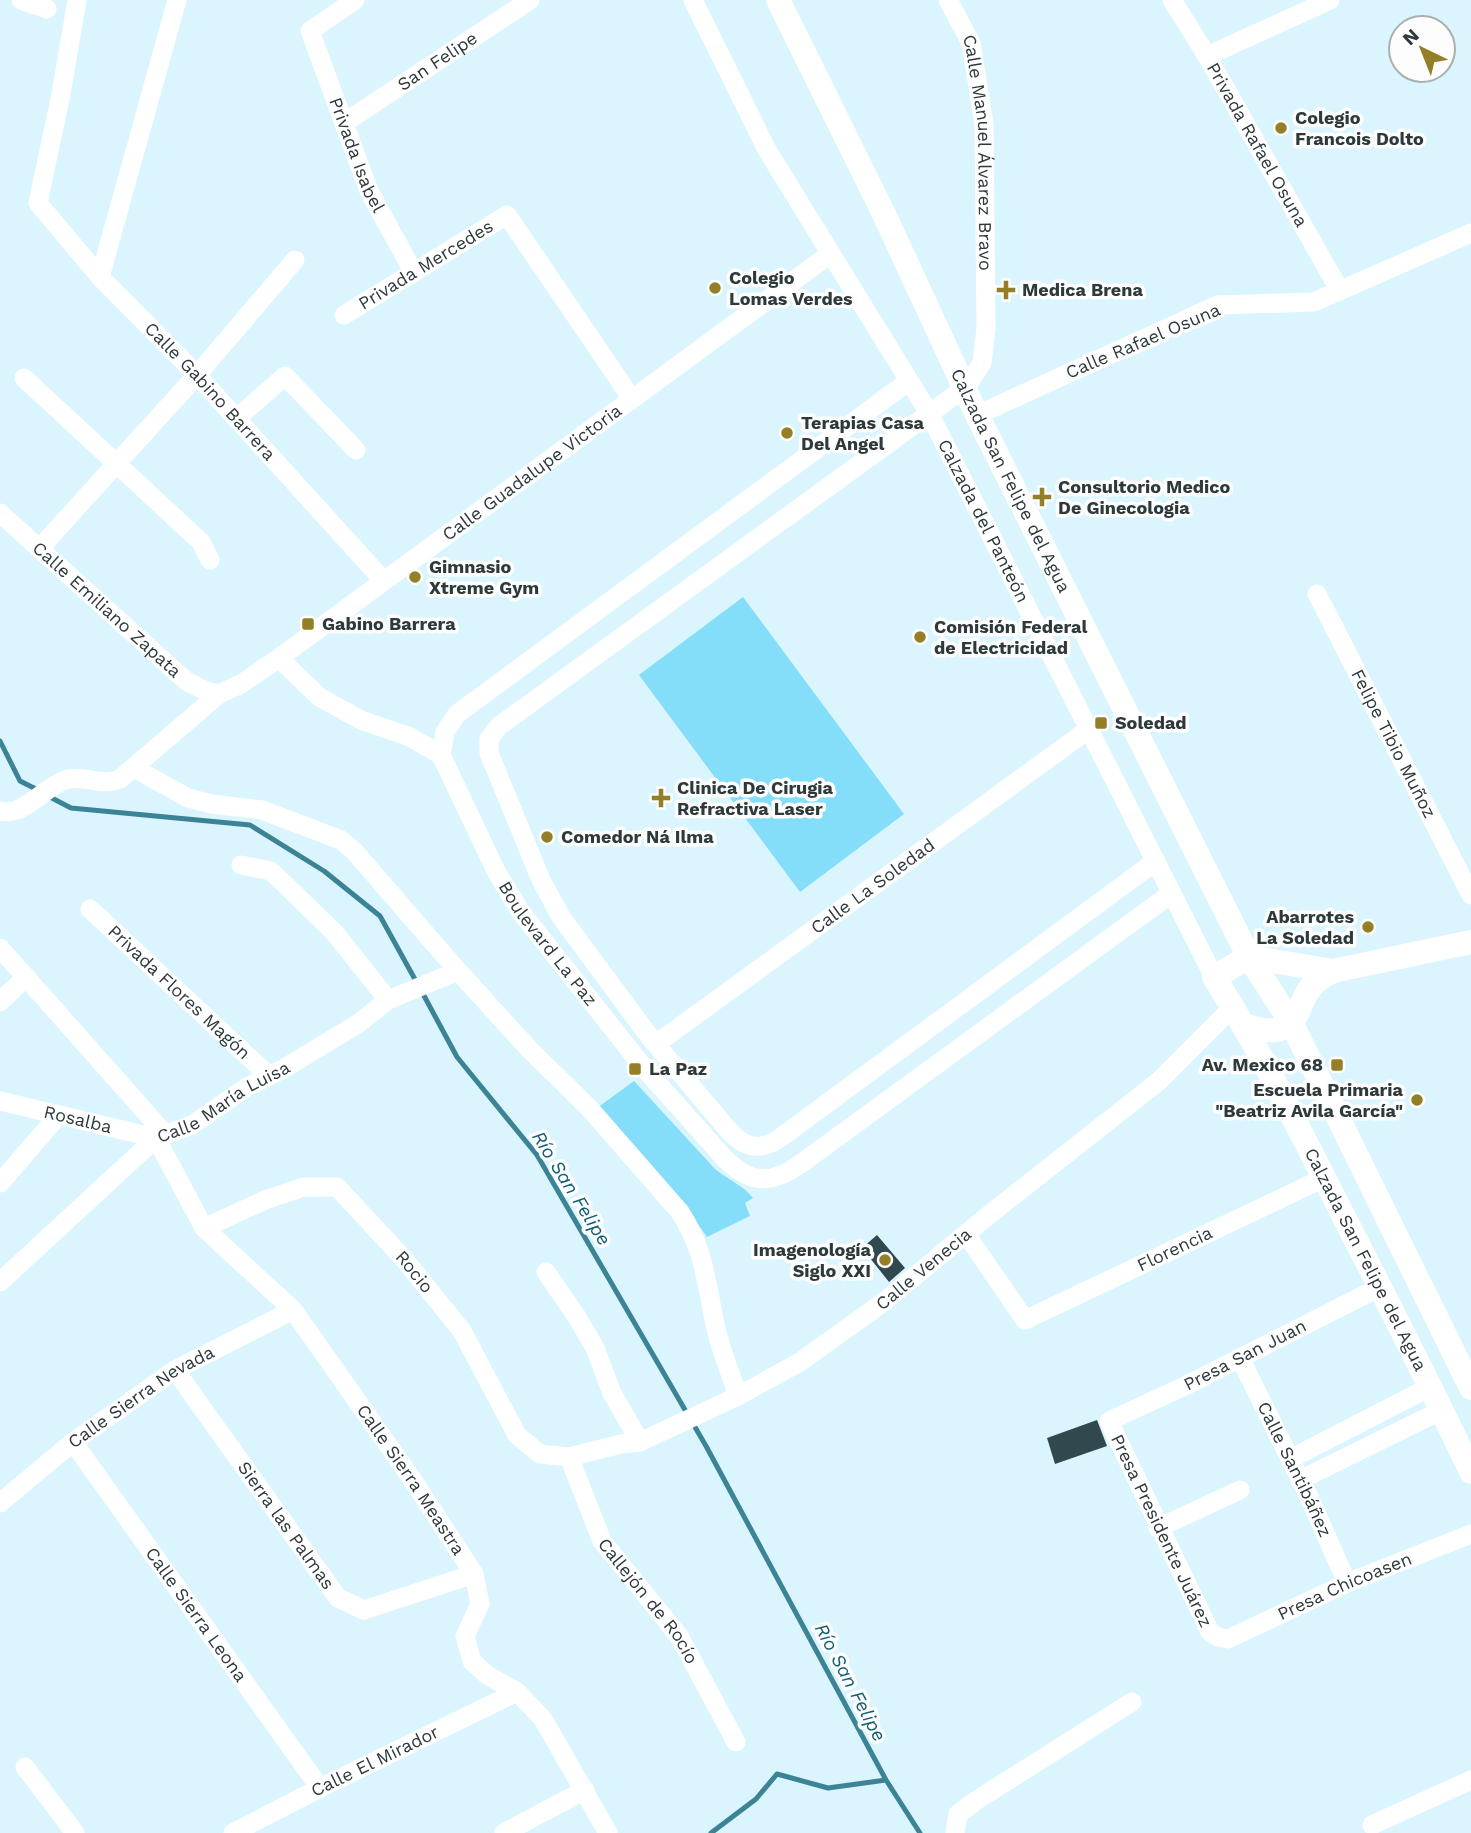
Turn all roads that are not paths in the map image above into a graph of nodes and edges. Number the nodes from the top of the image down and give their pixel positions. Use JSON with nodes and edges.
{"nodes":[{"id":1,"x":21,"y":0,"type":"edge"},
{"id":2,"x":77,"y":0,"type":"edge"},
{"id":3,"x":177,"y":0,"type":"edge"},
{"id":4,"x":355,"y":0,"type":"edge"},
{"id":5,"x":530,"y":0,"type":"edge"},
{"id":6,"x":693,"y":0,"type":"edge"},
{"id":7,"x":778,"y":0,"type":"edge"},
{"id":8,"x":948,"y":0,"type":"edge"},
{"id":9,"x":1172,"y":0,"type":"edge"},
{"id":10,"x":1330,"y":0,"type":"edge"},
{"id":11,"x":47,"y":9,"type":"dead end"},
{"id":12,"x":1207,"y":56,"type":"junction"},
{"id":13,"x":344,"y":123,"type":"junction"},
{"id":14,"x":1471,"y":233,"type":"edge"},
{"id":15,"x":830,"y":254,"type":"junction"},
{"id":16,"x":295,"y":260,"type":"dead end"},
{"id":17,"x":414,"y":272,"type":"junction"},
{"id":18,"x":100,"y":276,"type":"junction"},
{"id":19,"x":1340,"y":292,"type":"junction"},
{"id":20,"x":344,"y":315,"type":"dead end"},
{"id":21,"x":197,"y":375,"type":"junction"},
{"id":22,"x":24,"y":378,"type":"dead end"},
{"id":23,"x":909,"y":381,"type":"junction"},
{"id":24,"x":966,"y":387,"type":"junction"},
{"id":25,"x":632,"y":398,"type":"junction"},
{"id":26,"x":929,"y":413,"type":"junction"},
{"id":27,"x":977,"y":415,"type":"junction"},
{"id":28,"x":236,"y":419,"type":"junction"},
{"id":29,"x":356,"y":450,"type":"dead end"},
{"id":30,"x":116,"y":464,"type":"junction"},
{"id":31,"x":0,"y":513,"type":"edge"},
{"id":32,"x":39,"y":550,"type":"junction"},
{"id":33,"x":210,"y":560,"type":"dead end"},
{"id":34,"x":383,"y":580,"type":"junction"},
{"id":35,"x":1317,"y":594,"type":"dead end"},
{"id":36,"x":279,"y":658,"type":"junction"},
{"id":37,"x":219,"y":694,"type":"junction"},
{"id":38,"x":1089,"y":729,"type":"junction"},
{"id":39,"x":441,"y":755,"type":"junction"},
{"id":40,"x":134,"y":768,"type":"junction"},
{"id":41,"x":0,"y":811,"type":"edge"},
{"id":42,"x":1156,"y":861,"type":"junction"},
{"id":43,"x":241,"y":865,"type":"dead end"},
{"id":44,"x":1172,"y":893,"type":"junction"},
{"id":45,"x":1471,"y":895,"type":"edge"},
{"id":46,"x":90,"y":909,"type":"dead end"},
{"id":47,"x":1471,"y":942,"type":"edge"},
{"id":48,"x":0,"y":948,"type":"edge"},
{"id":49,"x":1250,"y":957,"type":"junction"},
{"id":50,"x":458,"y":971,"type":"junction"},
{"id":51,"x":1333,"y":971,"type":"junction"},
{"id":52,"x":26,"y":977,"type":"junction"},
{"id":53,"x":1214,"y":977,"type":"junction"},
{"id":54,"x":393,"y":998,"type":"junction"},
{"id":55,"x":0,"y":1002,"type":"edge"},
{"id":56,"x":1238,"y":1016,"type":"junction"},
{"id":57,"x":1292,"y":1024,"type":"junction"},
{"id":58,"x":656,"y":1044,"type":"junction"},
{"id":59,"x":269,"y":1076,"type":"junction"},
{"id":60,"x":0,"y":1101,"type":"edge"},
{"id":61,"x":58,"y":1116,"type":"junction"},
{"id":62,"x":160,"y":1136,"type":"junction"},
{"id":63,"x":1325,"y":1178,"type":"junction"},
{"id":64,"x":0,"y":1183,"type":"edge"},
{"id":65,"x":204,"y":1228,"type":"junction"},
{"id":66,"x":966,"y":1234,"type":"junction"},
{"id":67,"x":545,"y":1272,"type":"dead end"},
{"id":68,"x":0,"y":1282,"type":"edge"},
{"id":69,"x":1380,"y":1287,"type":"junction"},
{"id":70,"x":293,"y":1310,"type":"junction"},
{"id":71,"x":1240,"y":1359,"type":"junction"},
{"id":72,"x":175,"y":1370,"type":"junction"},
{"id":73,"x":1430,"y":1387,"type":"junction"},
{"id":74,"x":1471,"y":1388,"type":"edge"},
{"id":75,"x":737,"y":1396,"type":"junction"},
{"id":76,"x":1442,"y":1410,"type":"junction"},
{"id":77,"x":1109,"y":1421,"type":"joint"},
{"id":78,"x":73,"y":1442,"type":"junction"},
{"id":79,"x":640,"y":1442,"type":"junction"},
{"id":80,"x":569,"y":1457,"type":"junction"},
{"id":81,"x":1290,"y":1459,"type":"junction"},
{"id":82,"x":1471,"y":1472,"type":"edge"},
{"id":83,"x":1300,"y":1480,"type":"junction"},
{"id":84,"x":1240,"y":1490,"type":"dead end"},
{"id":85,"x":0,"y":1503,"type":"edge"},
{"id":86,"x":1158,"y":1528,"type":"junction"},
{"id":87,"x":1471,"y":1534,"type":"edge"},
{"id":88,"x":474,"y":1574,"type":"junction"},
{"id":89,"x":1347,"y":1583,"type":"junction"},
{"id":90,"x":1219,"y":1637,"type":"joint"},
{"id":91,"x":517,"y":1692,"type":"junction"},
{"id":92,"x":1132,"y":1702,"type":"dead end"},
{"id":93,"x":736,"y":1742,"type":"dead end"},
{"id":94,"x":25,"y":1767,"type":"dead end"},
{"id":95,"x":1471,"y":1780,"type":"edge"},
{"id":96,"x":320,"y":1788,"type":"junction"},
{"id":97,"x":585,"y":1790,"type":"junction"},
{"id":98,"x":1372,"y":1825,"type":"dead end"},
{"id":99,"x":75,"y":1833,"type":"edge"},
{"id":100,"x":233,"y":1833,"type":"edge"},
{"id":101,"x":504,"y":1833,"type":"edge"},
{"id":102,"x":608,"y":1833,"type":"edge"},
{"id":103,"x":955,"y":1833,"type":"edge"}],
"edges":[{"from":1,"to":11,"type":"street"},
{"from":2,"to":18,"type":"street","name":"Calle Gabino Barrera"},
{"from":3,"to":18,"type":"street"},
{"from":4,"to":13,"type":"street","name":"Privada Isabel"},
{"from":5,"to":13,"type":"street","name":"San Felipe"},
{"from":6,"to":15,"type":"street","name":"Calzada del Panteón"},
{"from":7,"to":24,"type":"main road","name":"Calzada San Felipe del Agua"},
{"from":8,"to":24,"type":"street","name":"Calle Manuel Álvarez Bravo"},
{"from":9,"to":12,"type":"street","name":"Privada Rafael Osuna"},
{"from":10,"to":12,"type":"street"},
{"from":12,"to":19,"type":"street","name":"Privada Rafael Osuna"},
{"from":13,"to":17,"type":"street","name":"Privada Isabel"},
{"from":14,"to":19,"type":"street","name":"Calle Rafael Osuna"},
{"from":15,"to":23,"type":"street","name":"Calzada del Panteón"},
{"from":15,"to":25,"type":"street","name":"Calle Guadalupe Victoria"},
{"from":16,"to":21,"type":"street"},
{"from":17,"to":20,"type":"street","name":"Privada Mercedes"},
{"from":17,"to":25,"type":"street","name":"Privada Mercedes"},
{"from":18,"to":21,"type":"street","name":"Calle Gabino Barrera"},
{"from":19,"to":27,"type":"street","name":"Calle Rafael Osuna"},
{"from":21,"to":28,"type":"street","name":"Calle Gabino Barrera"},
{"from":21,"to":30,"type":"street"},
{"from":22,"to":30,"type":"street"},
{"from":23,"to":26,"type":"street","name":"Calzada del Panteón"},
{"from":23,"to":39,"type":"street"},
{"from":24,"to":26,"type":"street","name":"Calle Manuel Álvarez Bravo"},
{"from":24,"to":27,"type":"main road","name":"Calzada San Felipe del Agua"},
{"from":25,"to":34,"type":"street","name":"Calle Guadalupe Victoria"},
{"from":26,"to":38,"type":"street","name":"Calzada del Panteón"},
{"from":26,"to":58,"type":"street","name":"Boulevard La Paz"},
{"from":27,"to":49,"type":"main road","name":"Calzada San Felipe del Agua"},
{"from":28,"to":29,"type":"street"},
{"from":28,"to":34,"type":"street","name":"Calle Gabino Barrera"},
{"from":30,"to":32,"type":"street"},
{"from":30,"to":33,"type":"street"},
{"from":31,"to":32,"type":"street","name":"Calle Emiliano Zapata"},
{"from":32,"to":37,"type":"street","name":"Calle Emiliano Zapata"},
{"from":34,"to":36,"type":"street","name":"Calle Guadalupe Victoria"},
{"from":35,"to":45,"type":"street","name":"Felipe Tibio Muñoz"},
{"from":36,"to":37,"type":"street","name":"Calle Guadalupe Victoria"},
{"from":36,"to":39,"type":"street"},
{"from":37,"to":40,"type":"street","name":"Calle Guadalupe Victoria"},
{"from":38,"to":42,"type":"street","name":"Calzada del Panteón"},
{"from":38,"to":58,"type":"street","name":"Calle La Soledad"},
{"from":39,"to":44,"type":"street","name":"Boulevard La Paz"},
{"from":40,"to":41,"type":"street","name":"Calle Guadalupe Victoria"},
{"from":40,"to":50,"type":"street"},
{"from":42,"to":44,"type":"street","name":"Calzada del Panteón"},
{"from":42,"to":58,"type":"street","name":"Boulevard La Paz"},
{"from":43,"to":54,"type":"street"},
{"from":44,"to":53,"type":"street","name":"Calzada del Panteón"},
{"from":46,"to":59,"type":"street","name":"Privada Flores Magón"},
{"from":47,"to":51,"type":"main road"},
{"from":48,"to":52,"type":"street","name":"Calle Sierra Meastra"},
{"from":49,"to":51,"type":"main road"},
{"from":49,"to":53,"type":"main road"},
{"from":49,"to":57,"type":"main road","name":"Calzada San Felipe del Agua"},
{"from":50,"to":54,"type":"street","name":"Calle María Luisa"},
{"from":50,"to":75,"type":"street"},
{"from":51,"to":57,"type":"main road"},
{"from":52,"to":55,"type":"street"},
{"from":52,"to":62,"type":"street","name":"Calle Sierra Meastra"},
{"from":53,"to":56,"type":"main road","name":"Calzada San Felipe del Agua"},
{"from":54,"to":59,"type":"street","name":"Calle María Luisa"},
{"from":56,"to":57,"type":"main road"},
{"from":56,"to":63,"type":"main road","name":"Calzada San Felipe del Agua"},
{"from":56,"to":66,"type":"street","name":"Calle Venecia"},
{"from":57,"to":74,"type":"main road","name":"Calzada San Felipe del Agua"},
{"from":59,"to":62,"type":"street","name":"Calle María Luisa"},
{"from":60,"to":61,"type":"street","name":"Rosalba"},
{"from":61,"to":62,"type":"street","name":"Rosalba"},
{"from":61,"to":64,"type":"street"},
{"from":62,"to":65,"type":"street","name":"Calle Sierra Meastra"},
{"from":62,"to":68,"type":"street","name":"Calle María Luisa"},
{"from":63,"to":66,"type":"street","name":"Florencia"},
{"from":63,"to":69,"type":"main road","name":"Calzada San Felipe del Agua"},
{"from":65,"to":70,"type":"street","name":"Calle Sierra Meastra"},
{"from":65,"to":80,"type":"street","name":"Rocio"},
{"from":66,"to":75,"type":"street","name":"Calle Venecia"},
{"from":67,"to":79,"type":"street"},
{"from":69,"to":71,"type":"street","name":"Presa San Juan"},
{"from":69,"to":73,"type":"main road","name":"Calzada San Felipe del Agua"},
{"from":70,"to":72,"type":"street","name":"Calle Sierra Nevada"},
{"from":70,"to":88,"type":"street","name":"Calle Sierra Meastra"},
{"from":71,"to":77,"type":"street","name":"Presa San Juan"},
{"from":71,"to":81,"type":"street","name":"Calle Santibáñez"},
{"from":72,"to":78,"type":"street","name":"Calle Sierra Nevada"},
{"from":72,"to":88,"type":"street","name":"Sierra las Palmas"},
{"from":73,"to":76,"type":"main road","name":"Calzada San Felipe del Agua"},
{"from":73,"to":81,"type":"street"},
{"from":75,"to":79,"type":"street","name":"Calle Venecia"},
{"from":76,"to":82,"type":"main road","name":"Calzada San Felipe del Agua"},
{"from":76,"to":83,"type":"street"},
{"from":77,"to":86,"type":"street","name":"Presa Presidente Juárez"},
{"from":78,"to":85,"type":"street","name":"Calle Sierra Nevada"},
{"from":78,"to":96,"type":"street","name":"Calle Sierra Leona"},
{"from":79,"to":80,"type":"street","name":"Calle Venecia"},
{"from":80,"to":93,"type":"street","name":"Callejón de Rocío"},
{"from":81,"to":83,"type":"street","name":"Calle Santibáñez"},
{"from":83,"to":89,"type":"street","name":"Calle Santibáñez"},
{"from":84,"to":86,"type":"street"},
{"from":86,"to":90,"type":"street","name":"Presa Presidente Juárez"},
{"from":87,"to":89,"type":"street","name":"Presa Chicoasen"},
{"from":88,"to":91,"type":"street","name":"Calle Sierra Meastra"},
{"from":89,"to":90,"type":"street","name":"Presa Chicoasen"},
{"from":91,"to":96,"type":"street","name":"Calle El Mirador"},
{"from":91,"to":97,"type":"street","name":"Calle Sierra Meastra"},
{"from":92,"to":103,"type":"street"},
{"from":94,"to":99,"type":"street"},
{"from":95,"to":98,"type":"street"},
{"from":96,"to":100,"type":"street","name":"Calle El Mirador"},
{"from":97,"to":101,"type":"street"},
{"from":97,"to":102,"type":"street","name":"Calle Sierra Meastra"}]}
